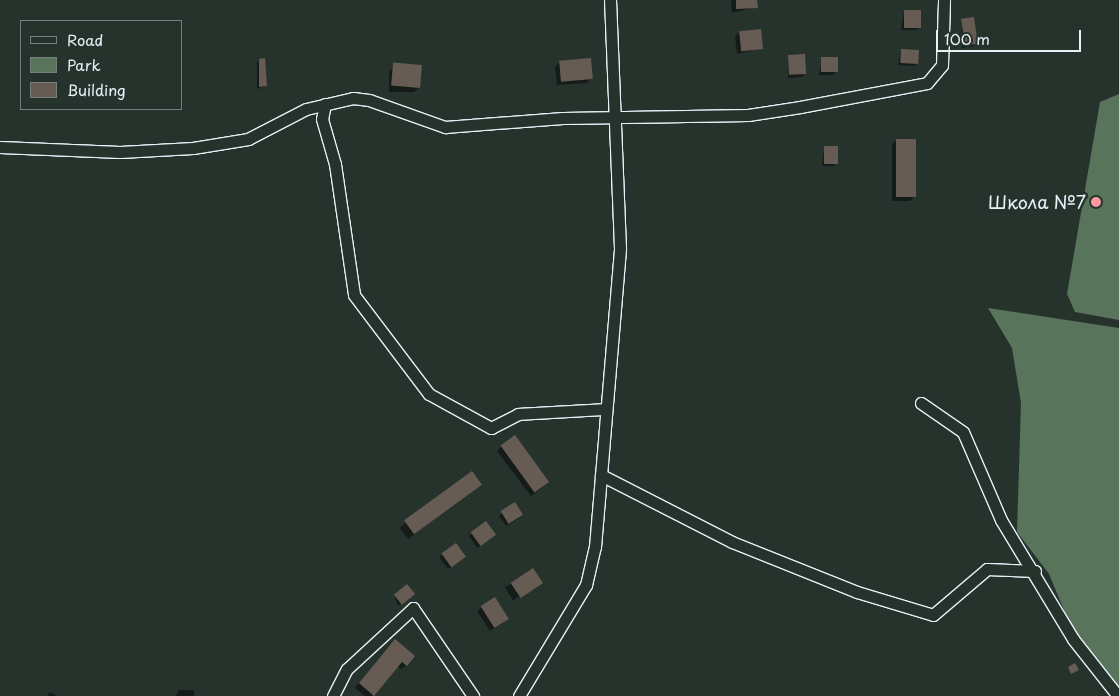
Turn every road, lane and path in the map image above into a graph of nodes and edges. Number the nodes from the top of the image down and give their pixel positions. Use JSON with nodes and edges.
{"nodes":[{"id":1,"x":610,"y":0,"type":"edge"},
{"id":2,"x":944,"y":0,"type":"edge"},
{"id":3,"x":325,"y":104,"type":"junction"},
{"id":4,"x":616,"y":118,"type":"junction"},
{"id":5,"x":0,"y":147,"type":"edge"},
{"id":6,"x":921,"y":402,"type":"dead end"},
{"id":7,"x":606,"y":406,"type":"junction"},
{"id":8,"x":601,"y":475,"type":"junction"},
{"id":9,"x":1035,"y":571,"type":"junction"},
{"id":10,"x":1116,"y":693,"type":"edge"},
{"id":11,"x":333,"y":696,"type":"edge"},
{"id":12,"x":473,"y":696,"type":"edge"},
{"id":13,"x":519,"y":696,"type":"edge"},
{"id":14,"x":1103,"y":696,"type":"edge"}],
"edges":[{"from":1,"to":4,"type":"street"},
{"from":2,"to":4,"type":"street"},
{"from":3,"to":4,"type":"street"},
{"from":3,"to":5,"type":"street"},
{"from":3,"to":7,"type":"street"},
{"from":4,"to":7,"type":"street"},
{"from":6,"to":9,"type":"street"},
{"from":7,"to":8,"type":"street"},
{"from":8,"to":9,"type":"street"},
{"from":8,"to":13,"type":"street"},
{"from":9,"to":10,"type":"street"},
{"from":10,"to":14,"type":"street"},
{"from":11,"to":12,"type":"street"}]}
